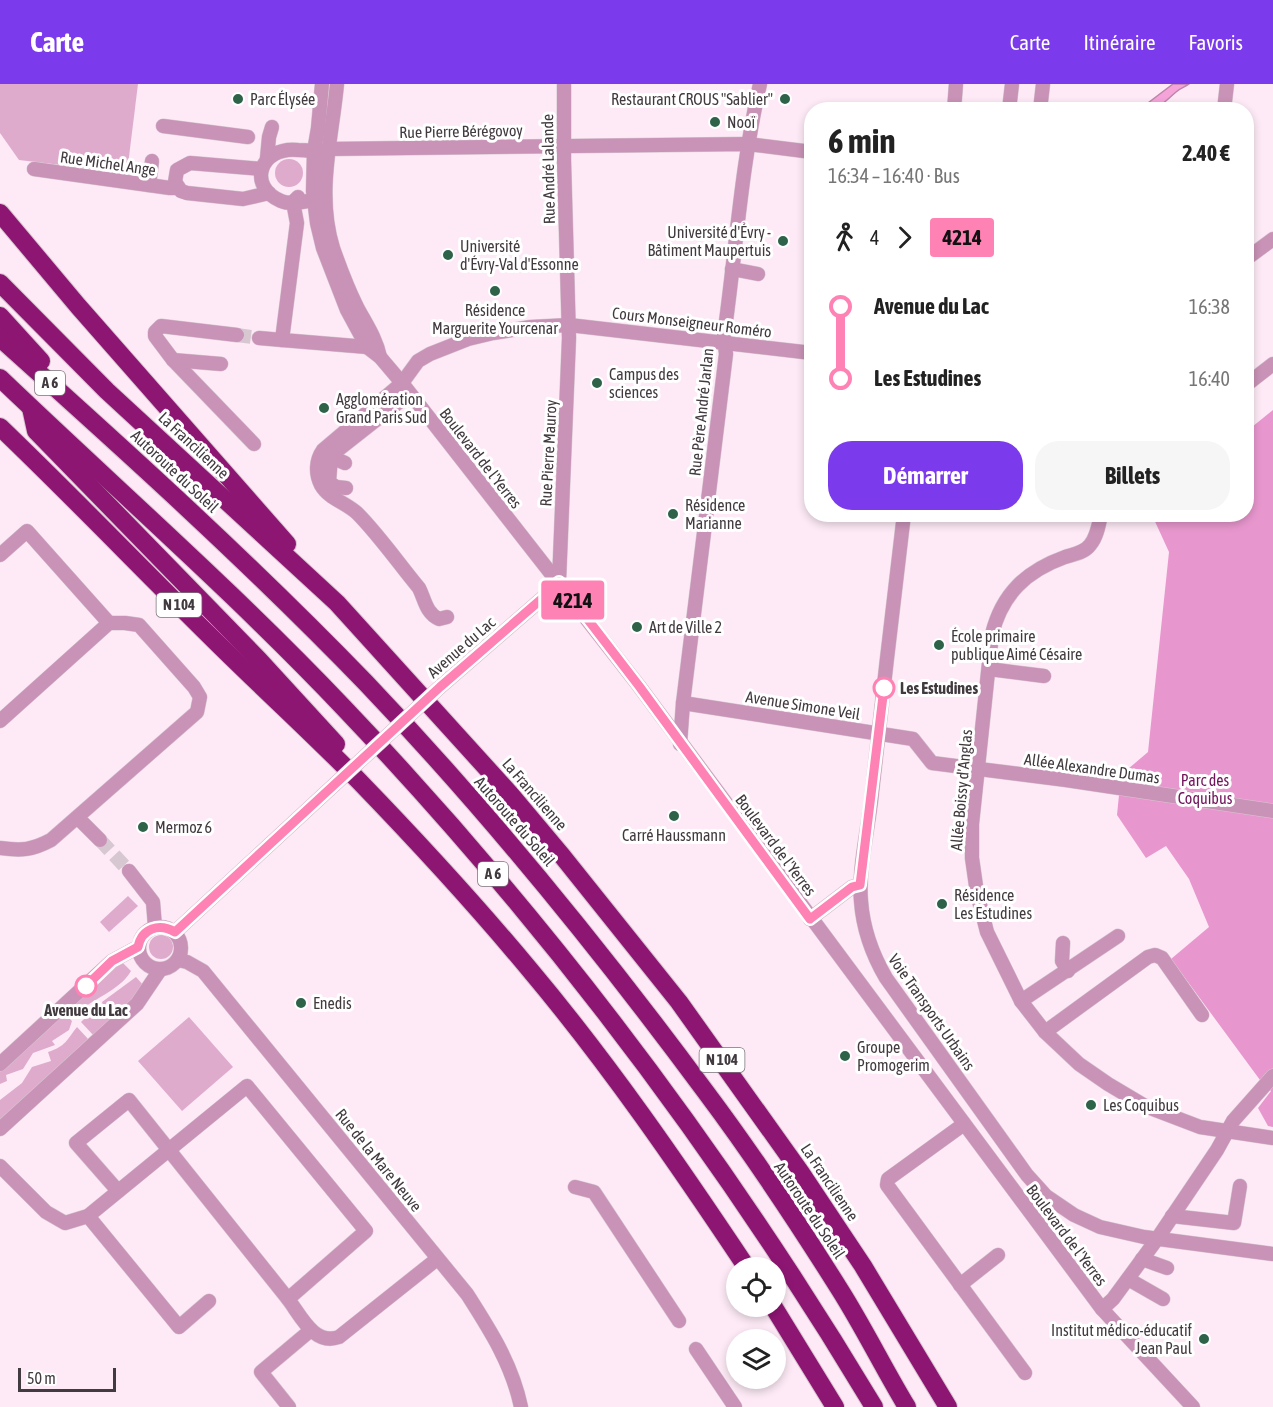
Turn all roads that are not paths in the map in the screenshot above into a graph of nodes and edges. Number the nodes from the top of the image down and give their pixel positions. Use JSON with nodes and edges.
{"nodes":[{"id":1,"x":322,"y":84,"type":"edge"},
{"id":2,"x":337,"y":84,"type":"edge"},
{"id":3,"x":564,"y":84,"type":"edge"},
{"id":4,"x":760,"y":84,"type":"edge"},
{"id":5,"x":957,"y":84,"type":"edge"},
{"id":6,"x":1012,"y":84,"type":"edge"},
{"id":7,"x":1043,"y":84,"type":"edge"},
{"id":8,"x":1227,"y":84,"type":"edge"},
{"id":9,"x":955,"y":102,"type":"edge"},
{"id":10,"x":1010,"y":102,"type":"edge"},
{"id":11,"x":1041,"y":102,"type":"edge"},
{"id":12,"x":1225,"y":102,"type":"edge"},
{"id":13,"x":163,"y":126,"type":"dead end"},
{"id":14,"x":248,"y":136,"type":"dead end"},
{"id":15,"x":748,"y":144,"type":"junction"},
{"id":16,"x":570,"y":145,"type":"junction"},
{"id":17,"x":285,"y":149,"type":"junction"},
{"id":18,"x":320,"y":150,"type":"junction"},
{"id":19,"x":804,"y":151,"type":"edge"},
{"id":20,"x":152,"y":161,"type":"dead end"},
{"id":21,"x":265,"y":164,"type":"junction"},
{"id":22,"x":34,"y":169,"type":"dead end"},
{"id":23,"x":149,"y":185,"type":"junction"},
{"id":24,"x":178,"y":188,"type":"junction"},
{"id":25,"x":269,"y":193,"type":"junction"},
{"id":26,"x":318,"y":193,"type":"junction"},
{"id":27,"x":293,"y":202,"type":"junction"},
{"id":28,"x":0,"y":213,"type":"edge"},
{"id":29,"x":1273,"y":239,"type":"edge"},
{"id":30,"x":1254,"y":253,"type":"edge"},
{"id":31,"x":732,"y":269,"type":"junction"},
{"id":32,"x":758,"y":274,"type":"dead end"},
{"id":33,"x":0,"y":283,"type":"edge"},
{"id":34,"x":0,"y":316,"type":"edge"},
{"id":35,"x":568,"y":325,"type":"junction"},
{"id":36,"x":237,"y":335,"type":"tunnel mouth"},
{"id":37,"x":0,"y":338,"type":"edge"},
{"id":38,"x":259,"y":338,"type":"tunnel mouth"},
{"id":39,"x":282,"y":340,"type":"junction"},
{"id":40,"x":367,"y":347,"type":"junction"},
{"id":41,"x":725,"y":348,"type":"junction"},
{"id":42,"x":804,"y":353,"type":"edge"},
{"id":43,"x":380,"y":357,"type":"junction"},
{"id":44,"x":173,"y":360,"type":"junction"},
{"id":45,"x":221,"y":364,"type":"dead end"},
{"id":46,"x":1273,"y":364,"type":"edge"},
{"id":47,"x":0,"y":378,"type":"edge"},
{"id":48,"x":1254,"y":379,"type":"edge"},
{"id":49,"x":405,"y":388,"type":"junction"},
{"id":50,"x":31,"y":408,"type":"junction"},
{"id":51,"x":0,"y":427,"type":"edge"},
{"id":52,"x":100,"y":428,"type":"junction"},
{"id":53,"x":254,"y":444,"type":"dead end"},
{"id":54,"x":331,"y":457,"type":"junction"},
{"id":55,"x":345,"y":463,"type":"dead end"},
{"id":56,"x":346,"y":488,"type":"dead end"},
{"id":57,"x":903,"y":522,"type":"edge"},
{"id":58,"x":1099,"y":522,"type":"edge"},
{"id":59,"x":0,"y":555,"type":"edge"},
{"id":60,"x":559,"y":582,"type":"junction"},
{"id":61,"x":337,"y":603,"type":"junction"},
{"id":62,"x":447,"y":617,"type":"dead end"},
{"id":63,"x":109,"y":623,"type":"junction"},
{"id":64,"x":989,"y":669,"type":"junction"},
{"id":65,"x":1044,"y":676,"type":"dead end"},
{"id":66,"x":683,"y":704,"type":"junction"},
{"id":67,"x":0,"y":721,"type":"edge"},
{"id":68,"x":878,"y":734,"type":"junction"},
{"id":69,"x":680,"y":744,"type":"junction"},
{"id":70,"x":978,"y":769,"type":"junction"},
{"id":71,"x":359,"y":781,"type":"junction"},
{"id":72,"x":1273,"y":811,"type":"edge"},
{"id":73,"x":78,"y":818,"type":"junction"},
{"id":74,"x":100,"y":840,"type":"tunnel mouth"},
{"id":75,"x":0,"y":848,"type":"edge"},
{"id":76,"x":129,"y":871,"type":"tunnel mouth"},
{"id":77,"x":860,"y":885,"type":"junction"},
{"id":78,"x":810,"y":919,"type":"junction"},
{"id":79,"x":155,"y":927,"type":"junction"},
{"id":80,"x":175,"y":932,"type":"junction"},
{"id":81,"x":1118,"y":936,"type":"dead end"},
{"id":82,"x":1063,"y":943,"type":"dead end"},
{"id":83,"x":138,"y":947,"type":"junction"},
{"id":84,"x":178,"y":960,"type":"junction"},
{"id":85,"x":160,"y":970,"type":"junction"},
{"id":86,"x":1068,"y":971,"type":"junction"},
{"id":87,"x":1021,"y":1001,"type":"junction"},
{"id":88,"x":1202,"y":1015,"type":"dead end"},
{"id":89,"x":1045,"y":1032,"type":"junction"},
{"id":90,"x":0,"y":1064,"type":"edge"},
{"id":91,"x":1273,"y":1076,"type":"edge"},
{"id":92,"x":963,"y":1124,"type":"junction"},
{"id":93,"x":0,"y":1129,"type":"edge"},
{"id":94,"x":1229,"y":1131,"type":"junction"},
{"id":95,"x":1273,"y":1138,"type":"edge"},
{"id":96,"x":168,"y":1151,"type":"junction"},
{"id":97,"x":0,"y":1166,"type":"edge"},
{"id":98,"x":1240,"y":1186,"type":"dead end"},
{"id":99,"x":575,"y":1188,"type":"dead end"},
{"id":100,"x":118,"y":1191,"type":"junction"},
{"id":101,"x":88,"y":1216,"type":"junction"},
{"id":102,"x":1172,"y":1216,"type":"junction"},
{"id":103,"x":1157,"y":1239,"type":"junction"},
{"id":104,"x":998,"y":1254,"type":"dead end"},
{"id":105,"x":1273,"y":1254,"type":"edge"},
{"id":106,"x":739,"y":1257,"type":"edge"},
{"id":107,"x":437,"y":1259,"type":"junction"},
{"id":108,"x":1142,"y":1259,"type":"junction"},
{"id":109,"x":1167,"y":1268,"type":"dead end"},
{"id":110,"x":1128,"y":1279,"type":"junction"},
{"id":111,"x":960,"y":1285,"type":"junction"},
{"id":112,"x":288,"y":1299,"type":"junction"},
{"id":113,"x":1163,"y":1299,"type":"dead end"},
{"id":114,"x":209,"y":1301,"type":"dead end"},
{"id":115,"x":1102,"y":1309,"type":"junction"},
{"id":116,"x":780,"y":1317,"type":"edge"},
{"id":117,"x":679,"y":1321,"type":"dead end"},
{"id":118,"x":311,"y":1330,"type":"junction"},
{"id":119,"x":696,"y":1349,"type":"dead end"},
{"id":120,"x":1025,"y":1373,"type":"dead end"},
{"id":121,"x":289,"y":1407,"type":"edge"},
{"id":122,"x":521,"y":1407,"type":"edge"},
{"id":123,"x":735,"y":1407,"type":"edge"},
{"id":124,"x":835,"y":1407,"type":"edge"},
{"id":125,"x":874,"y":1407,"type":"edge"},
{"id":126,"x":907,"y":1407,"type":"edge"},
{"id":127,"x":948,"y":1407,"type":"edge"},
{"id":128,"x":1193,"y":1407,"type":"edge"}],
"edges":[{"from":1,"to":18,"type":"street","name":"Boulevard de l'Yerres"},
{"from":2,"to":18,"type":"street","name":"Boulevard de l'Yerres"},
{"from":3,"to":16,"type":"street","name":"Rue André Lalande"},
{"from":4,"to":15,"type":"street","name":"Rue Père André Jarlan"},
{"from":5,"to":9,"type":"street"},
{"from":6,"to":10,"type":"street"},
{"from":7,"to":11,"type":"street"},
{"from":8,"to":12,"type":"street"},
{"from":13,"to":14,"type":"street"},
{"from":15,"to":16,"type":"street","name":"Rue Pierre Bérégovoy"},
{"from":15,"to":19,"type":"street","name":"Rue Pierre Bérégovoy"},
{"from":15,"to":31,"type":"street","name":"Rue Père André Jarlan"},
{"from":16,"to":18,"type":"street","name":"Rue Pierre Bérégovoy"},
{"from":16,"to":35,"type":"street","name":"Rue André Lalande"},
{"from":17,"to":18,"type":"street"},
{"from":17,"to":21,"type":"street"},
{"from":17,"to":21,"type":"street"},
{"from":18,"to":26,"type":"street","name":"Boulevard de l'Yerres"},
{"from":20,"to":23,"type":"street"},
{"from":21,"to":24,"type":"street","name":"Rue Michel Ange"},
{"from":21,"to":25,"type":"street"},
{"from":22,"to":23,"type":"street","name":"Rue Michel Ange"},
{"from":23,"to":24,"type":"street","name":"Rue Michel Ange"},
{"from":24,"to":25,"type":"street","name":"Rue Michel Ange"},
{"from":25,"to":27,"type":"street"},
{"from":26,"to":27,"type":"street"},
{"from":26,"to":40,"type":"street","name":"Boulevard de l'Yerres"},
{"from":26,"to":43,"type":"street","name":"Boulevard de l'Yerres"},
{"from":27,"to":39,"type":"street"},
{"from":28,"to":61,"type":"highway"},
{"from":29,"to":30,"type":"street"},
{"from":31,"to":32,"type":"street"},
{"from":31,"to":41,"type":"street","name":"Rue Père André Jarlan"},
{"from":33,"to":61,"type":"highway","name":"La Francilienne","number":"N 104"},
{"from":34,"to":52,"type":"highway"},
{"from":35,"to":41,"type":"street","name":"Cours Monseigneur Roméro"},
{"from":35,"to":49,"type":"street","name":"Cours Monseigneur Roméro"},
{"from":35,"to":60,"type":"street","name":"Rue Pierre Mauroy"},
{"from":36,"to":44,"type":"street"},
{"from":37,"to":52,"type":"highway","name":"Autoroute du Soleil","number":"A 6"},
{"from":38,"to":39,"type":"street"},
{"from":39,"to":40,"type":"street"},
{"from":40,"to":43,"type":"street","name":"Boulevard de l'Yerres"},
{"from":41,"to":42,"type":"street","name":"Cours Monseigneur Roméro"},
{"from":41,"to":66,"type":"street","name":"Rue Père André Jarlan"},
{"from":43,"to":49,"type":"street","name":"Boulevard de l'Yerres"},
{"from":44,"to":45,"type":"street"},
{"from":44,"to":53,"type":"street"},
{"from":46,"to":48,"type":"street"},
{"from":47,"to":50,"type":"highway","number":"A 6"},
{"from":49,"to":54,"type":"street"},
{"from":49,"to":60,"type":"street","name":"Boulevard de l'Yerres"},
{"from":49,"to":62,"type":"street"},
{"from":50,"to":71,"type":"highway"},
{"from":50,"to":125,"type":"highway","number":"A 6"},
{"from":51,"to":71,"type":"highway","number":"N 104"},
{"from":52,"to":126,"type":"highway","name":"Autoroute du Soleil","number":"A 6"},
{"from":54,"to":55,"type":"street"},
{"from":54,"to":56,"type":"street"},
{"from":57,"to":68,"type":"street","name":"Voie Transports Urbains"},
{"from":58,"to":64,"type":"street","name":"Allée Boissy d'Anglas"},
{"from":59,"to":63,"type":"street"},
{"from":60,"to":69,"type":"street","name":"Boulevard de l'Yerres"},
{"from":60,"to":80,"type":"street","name":"Avenue du Lac","bridge":true},
{"from":61,"to":127,"type":"highway","name":"La Francilienne","number":"N 104"},
{"from":63,"to":67,"type":"street"},
{"from":63,"to":73,"type":"street"},
{"from":64,"to":65,"type":"street"},
{"from":64,"to":70,"type":"street","name":"Allée Boissy d'Anglas"},
{"from":66,"to":68,"type":"street","name":"Avenue Simone Veil"},
{"from":66,"to":69,"type":"street","name":"Rue Père André Jarlan"},
{"from":68,"to":70,"type":"street","name":"Avenue Simone Veil"},
{"from":68,"to":77,"type":"street","name":"Voie Transports Urbains"},
{"from":69,"to":78,"type":"street","name":"Boulevard de l'Yerres"},
{"from":70,"to":72,"type":"street","name":"Allée Alexandre Dumas"},
{"from":70,"to":87,"type":"street","name":"Allée Boissy d'Anglas"},
{"from":71,"to":106,"type":"highway","number":"N 104"},
{"from":73,"to":74,"type":"street"},
{"from":73,"to":75,"type":"street"},
{"from":76,"to":79,"type":"street"},
{"from":77,"to":78,"type":"street"},
{"from":77,"to":103,"type":"street","name":"Voie Transports Urbains"},
{"from":78,"to":92,"type":"street","name":"Boulevard de l'Yerres"},
{"from":79,"to":80,"type":"street"},
{"from":79,"to":83,"type":"street"},
{"from":80,"to":84,"type":"street"},
{"from":81,"to":86,"type":"street"},
{"from":82,"to":86,"type":"street"},
{"from":83,"to":85,"type":"street"},
{"from":83,"to":90,"type":"street"},
{"from":84,"to":85,"type":"street"},
{"from":84,"to":107,"type":"street","name":"Rue de la Mare Neuve"},
{"from":85,"to":93,"type":"street"},
{"from":86,"to":87,"type":"street"},
{"from":87,"to":89,"type":"street","name":"Allée Boissy d'Anglas"},
{"from":88,"to":89,"type":"street"},
{"from":89,"to":94,"type":"street","name":"Allée Boissy d'Anglas"},
{"from":91,"to":94,"type":"street"},
{"from":92,"to":111,"type":"street"},
{"from":92,"to":115,"type":"street","name":"Boulevard de l'Yerres"},
{"from":94,"to":95,"type":"street","name":"Allée Boissy d'Anglas"},
{"from":94,"to":102,"type":"street"},
{"from":96,"to":100,"type":"street"},
{"from":96,"to":100,"type":"street"},
{"from":96,"to":112,"type":"street"},
{"from":96,"to":112,"type":"street"},
{"from":97,"to":101,"type":"street"},
{"from":98,"to":102,"type":"street"},
{"from":99,"to":117,"type":"street"},
{"from":100,"to":101,"type":"street"},
{"from":101,"to":114,"type":"street"},
{"from":102,"to":103,"type":"street"},
{"from":103,"to":105,"type":"street","name":"Voie Transports Urbains"},
{"from":103,"to":108,"type":"street"},
{"from":104,"to":111,"type":"street"},
{"from":107,"to":118,"type":"street"},
{"from":107,"to":122,"type":"street","name":"Rue de la Mare Neuve"},
{"from":108,"to":109,"type":"street"},
{"from":108,"to":110,"type":"street"},
{"from":110,"to":113,"type":"street"},
{"from":110,"to":115,"type":"street"},
{"from":111,"to":120,"type":"street"},
{"from":112,"to":118,"type":"street"},
{"from":115,"to":128,"type":"street","name":"Boulevard de l'Yerres"},
{"from":116,"to":124,"type":"highway"},
{"from":118,"to":121,"type":"street"},
{"from":119,"to":123,"type":"street"}]}
